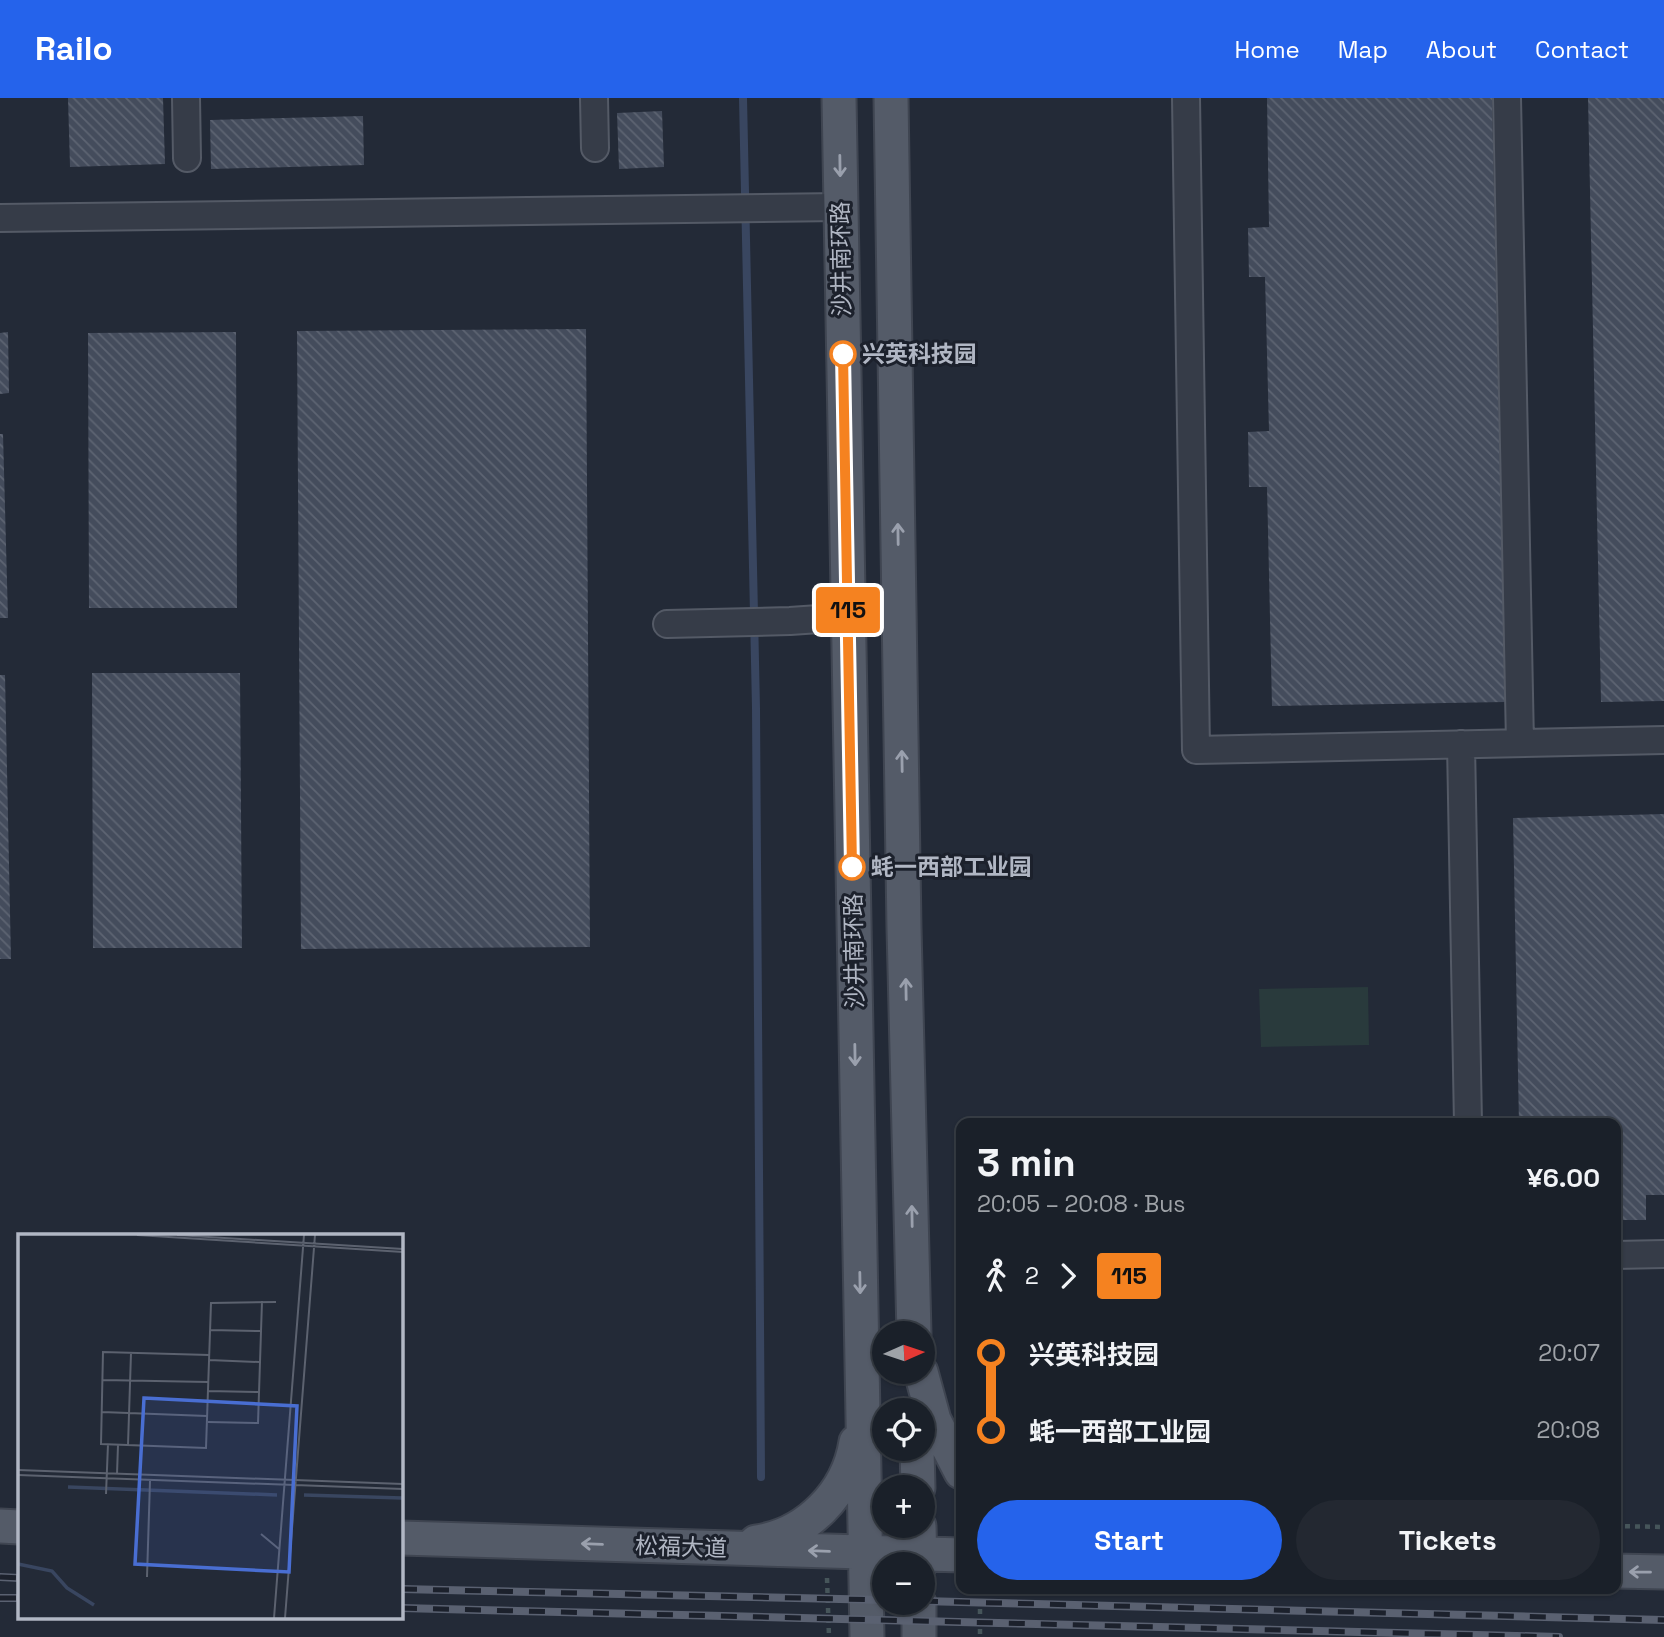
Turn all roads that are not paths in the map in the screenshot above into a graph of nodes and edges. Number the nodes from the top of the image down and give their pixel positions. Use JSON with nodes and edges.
{"nodes":[{"id":1,"x":186,"y":98,"type":"edge"},
{"id":2,"x":594,"y":98,"type":"edge"},
{"id":3,"x":839,"y":98,"type":"edge"},
{"id":4,"x":891,"y":98,"type":"edge"},
{"id":5,"x":1186,"y":98,"type":"edge"},
{"id":6,"x":1507,"y":98,"type":"edge"},
{"id":7,"x":596,"y":148,"type":"dead end"},
{"id":8,"x":187,"y":158,"type":"dead end"},
{"id":9,"x":841,"y":207,"type":"junction"},
{"id":10,"x":0,"y":218,"type":"edge"},
{"id":11,"x":848,"y":617,"type":"junction"},
{"id":12,"x":667,"y":624,"type":"dead end"},
{"id":13,"x":1664,"y":740,"type":"edge"},
{"id":14,"x":1520,"y":743,"type":"junction"},
{"id":15,"x":1461,"y":744,"type":"junction"},
{"id":16,"x":1468,"y":1118,"type":"edge"},
{"id":17,"x":1664,"y":1254,"type":"edge"},
{"id":18,"x":1621,"y":1255,"type":"edge"},
{"id":19,"x":915,"y":1321,"type":"edge"},
{"id":20,"x":924,"y":1384,"type":"edge"},
{"id":21,"x":862,"y":1401,"type":"junction"},
{"id":22,"x":956,"y":1462,"type":"edge"},
{"id":23,"x":0,"y":1526,"type":"edge"},
{"id":24,"x":18,"y":1527,"type":"edge"},
{"id":25,"x":402,"y":1538,"type":"edge"},
{"id":26,"x":718,"y":1548,"type":"junction"},
{"id":27,"x":919,"y":1548,"type":"edge"},
{"id":28,"x":865,"y":1553,"type":"junction"},
{"id":29,"x":956,"y":1554,"type":"edge"},
{"id":30,"x":1621,"y":1571,"type":"edge"},
{"id":31,"x":1664,"y":1572,"type":"edge"},
{"id":32,"x":919,"y":1615,"type":"edge"},
{"id":33,"x":867,"y":1637,"type":"edge"},
{"id":34,"x":919,"y":1637,"type":"edge"}],
"edges":[{"from":1,"to":8,"type":"street"},
{"from":2,"to":7,"type":"street"},
{"from":3,"to":9,"type":"main road","name":"沙井南环路","one_way":true},
{"from":19,"to":4,"type":"main road","one_way":true},
{"from":5,"to":15,"type":"street"},
{"from":6,"to":14,"type":"street"},
{"from":9,"to":10,"type":"street"},
{"from":9,"to":11,"type":"main road","name":"沙井南环路"},
{"from":11,"to":12,"type":"street"},
{"from":11,"to":21,"type":"main road","name":"沙井南环路","one_way":true},
{"from":13,"to":14,"type":"street"},
{"from":14,"to":15,"type":"street"},
{"from":15,"to":16,"type":"street"},
{"from":17,"to":18,"type":"street"},
{"from":20,"to":22,"type":"main road"},
{"from":21,"to":26,"type":"main road"},
{"from":21,"to":28,"type":"main road","name":"沙井南环路"},
{"from":23,"to":24,"type":"main road"},
{"from":26,"to":25,"type":"main road","name":"松福大道","one_way":true},
{"from":28,"to":26,"type":"main road","name":"松福大道","one_way":true},
{"from":27,"to":28,"type":"main road","name":"松福大道"},
{"from":27,"to":29,"type":"main road","name":"松福大道"},
{"from":28,"to":33,"type":"main road","name":"沙井南环路"},
{"from":31,"to":30,"type":"main road","one_way":true},
{"from":32,"to":34,"type":"main road"}]}
